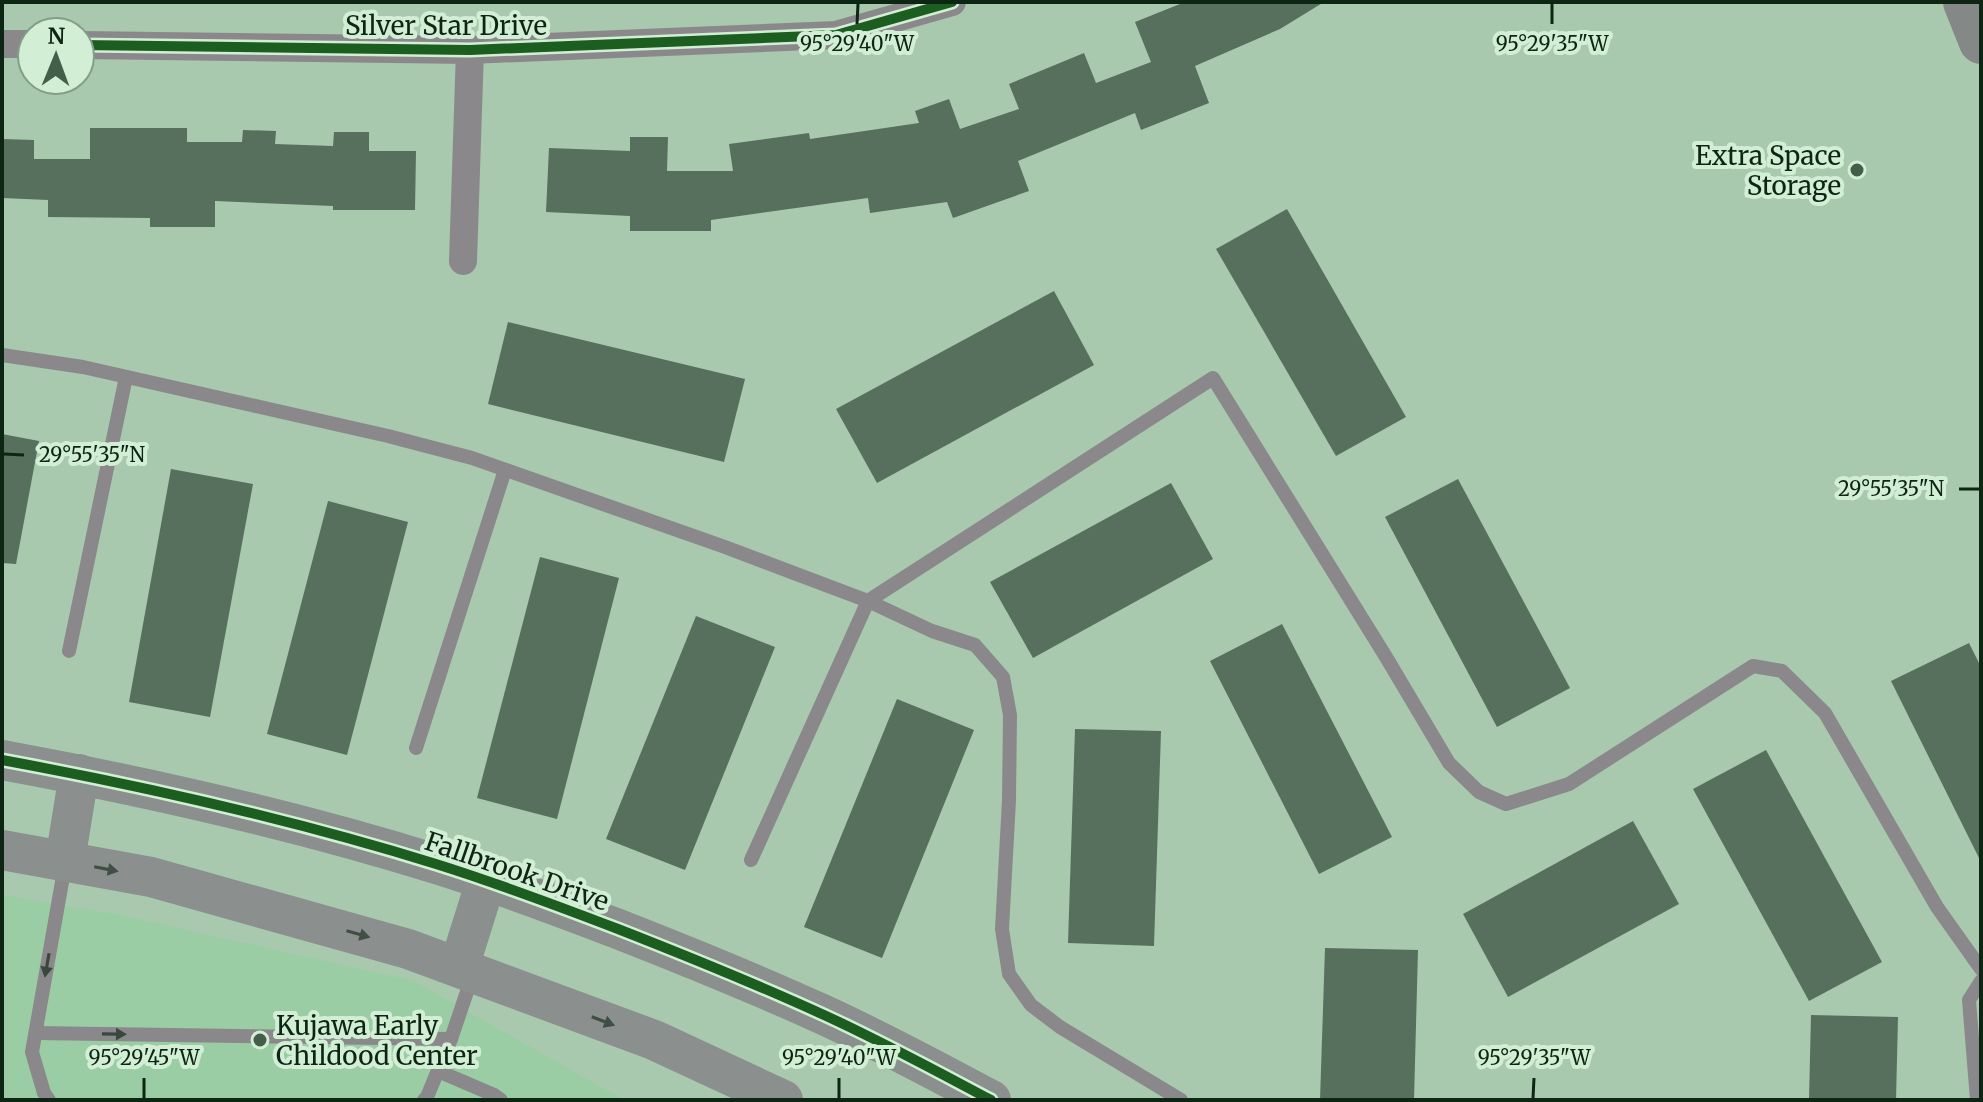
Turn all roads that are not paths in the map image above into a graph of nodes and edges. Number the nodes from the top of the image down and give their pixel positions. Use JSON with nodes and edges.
{"nodes":[{"id":1,"x":952,"y":2,"type":"edge"},
{"id":2,"x":1965,"y":2,"type":"edge"},
{"id":3,"x":1981,"y":42,"type":"edge"},
{"id":4,"x":96,"y":45,"type":"edge"},
{"id":5,"x":470,"y":50,"type":"junction"},
{"id":6,"x":463,"y":261,"type":"dead end"},
{"id":7,"x":2,"y":355,"type":"edge"},
{"id":8,"x":126,"y":377,"type":"junction"},
{"id":9,"x":505,"y":470,"type":"junction"},
{"id":10,"x":868,"y":601,"type":"junction"},
{"id":11,"x":69,"y":651,"type":"dead end"},
{"id":12,"x":416,"y":748,"type":"dead end"},
{"id":13,"x":2,"y":760,"type":"edge"},
{"id":14,"x":79,"y":774,"type":"junction"},
{"id":15,"x":2,"y":850,"type":"edge"},
{"id":16,"x":751,"y":860,"type":"dead end"},
{"id":17,"x":65,"y":861,"type":"junction"},
{"id":18,"x":486,"y":881,"type":"junction"},
{"id":19,"x":1981,"y":969,"type":"edge"},
{"id":20,"x":466,"y":970,"type":"junction"},
{"id":21,"x":1981,"y":981,"type":"edge"},
{"id":22,"x":36,"y":1033,"type":"junction"},
{"id":23,"x":451,"y":1039,"type":"junction"},
{"id":24,"x":438,"y":1071,"type":"junction"},
{"id":25,"x":49,"y":1100,"type":"edge"},
{"id":26,"x":424,"y":1100,"type":"edge"},
{"id":27,"x":501,"y":1100,"type":"edge"},
{"id":28,"x":783,"y":1100,"type":"edge"},
{"id":29,"x":991,"y":1100,"type":"edge"},
{"id":30,"x":1181,"y":1100,"type":"edge"},
{"id":31,"x":1977,"y":1100,"type":"edge"}],
"edges":[{"from":1,"to":5,"type":"street","name":"Silver Star Drive"},
{"from":2,"to":3,"type":"main road"},
{"from":4,"to":5,"type":"street","name":"Silver Star Drive"},
{"from":5,"to":6,"type":"street"},
{"from":7,"to":8,"type":"lane"},
{"from":8,"to":9,"type":"lane"},
{"from":8,"to":11,"type":"lane"},
{"from":9,"to":10,"type":"lane"},
{"from":9,"to":12,"type":"lane"},
{"from":10,"to":16,"type":"lane"},
{"from":10,"to":19,"type":"lane"},
{"from":10,"to":30,"type":"lane"},
{"from":13,"to":14,"type":"street","name":"Fallbrook Drive"},
{"from":14,"to":17,"type":"street"},
{"from":14,"to":18,"type":"street","name":"Fallbrook Drive"},
{"from":15,"to":17,"type":"street"},
{"from":17,"to":20,"type":"street","one_way":true},
{"from":17,"to":22,"type":"lane","one_way":true},
{"from":18,"to":20,"type":"street"},
{"from":18,"to":29,"type":"street","name":"Fallbrook Drive"},
{"from":20,"to":23,"type":"lane"},
{"from":20,"to":28,"type":"street","one_way":true},
{"from":21,"to":31,"type":"lane"},
{"from":22,"to":23,"type":"lane","one_way":true},
{"from":22,"to":25,"type":"lane"},
{"from":23,"to":24,"type":"lane"},
{"from":24,"to":26,"type":"lane"},
{"from":24,"to":27,"type":"lane"}]}
